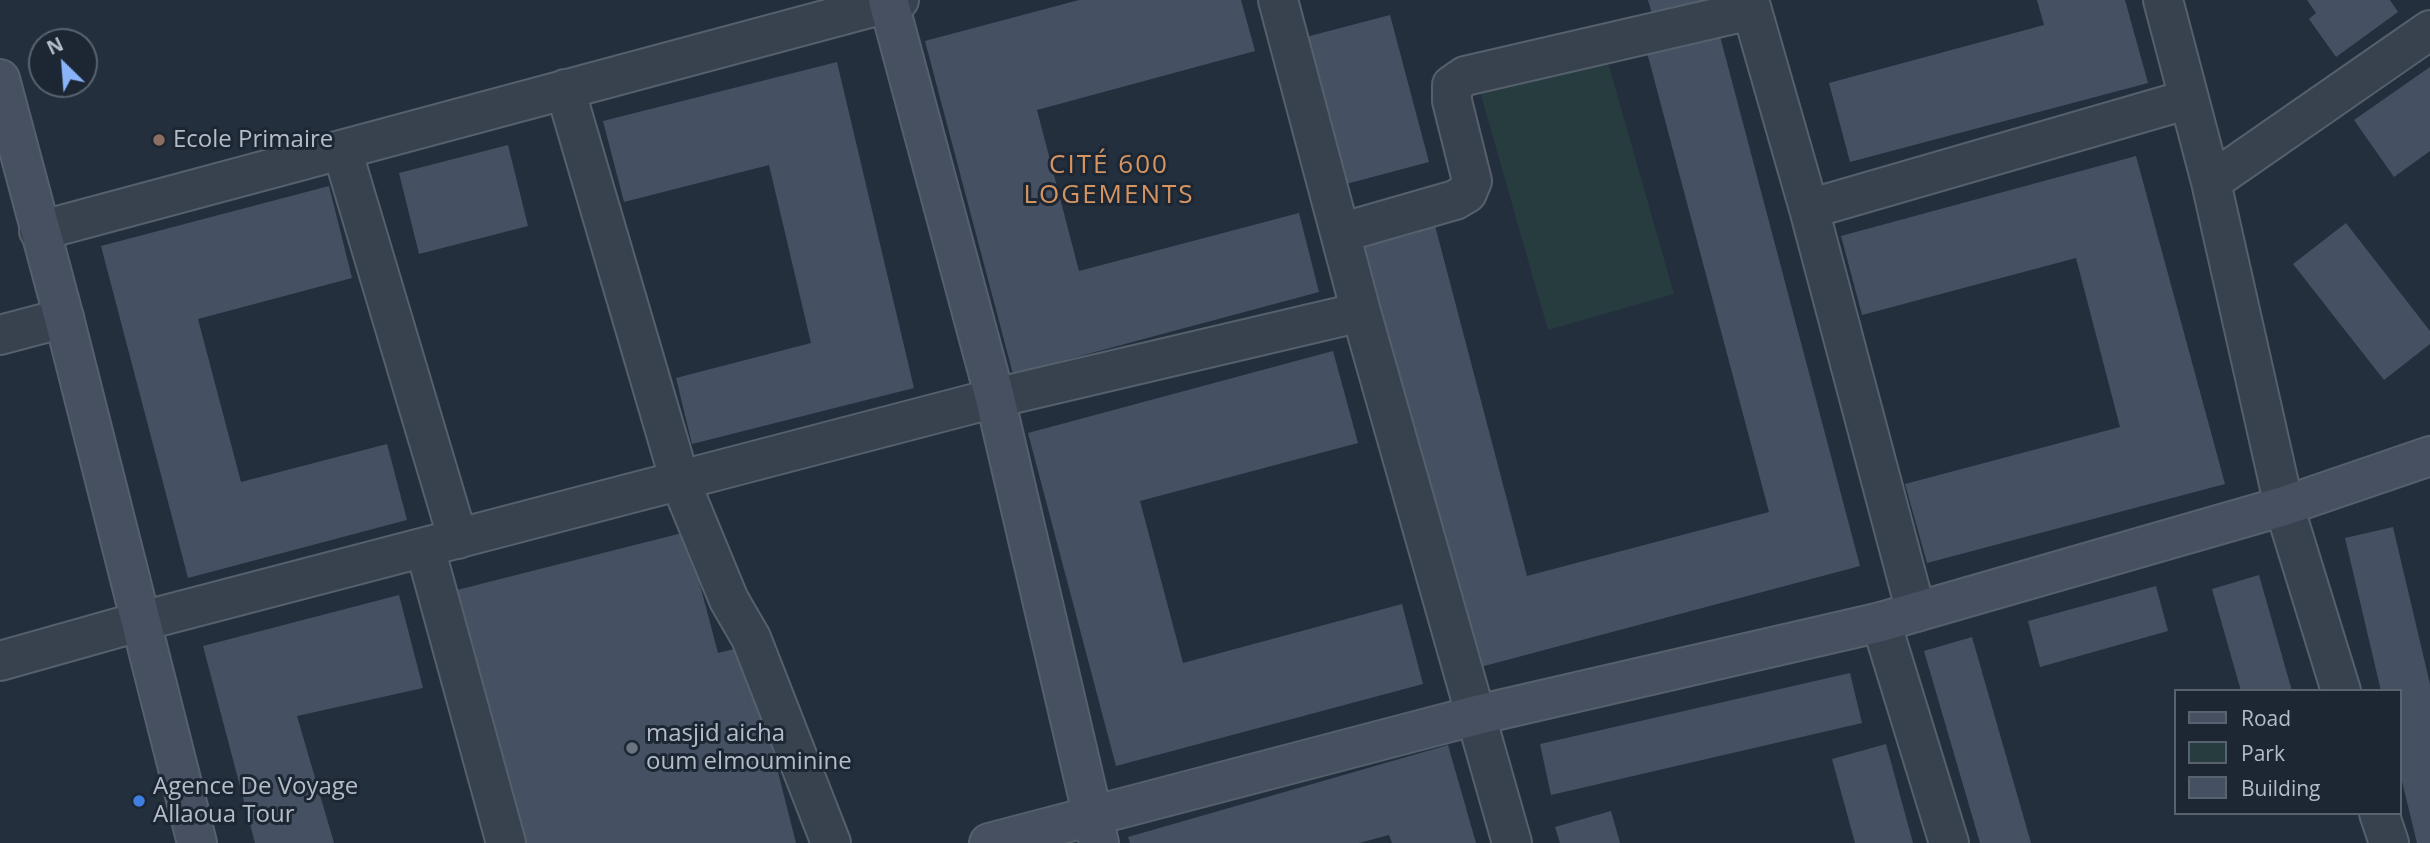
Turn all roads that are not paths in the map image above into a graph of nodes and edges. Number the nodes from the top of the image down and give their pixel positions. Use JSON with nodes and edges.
{"nodes":[{"id":1,"x":1278,"y":0,"type":"edge"},
{"id":2,"x":2163,"y":0,"type":"edge"},
{"id":3,"x":892,"y":1,"type":"edge"},
{"id":4,"x":1750,"y":5,"type":"edge"},
{"id":5,"x":2430,"y":30,"type":"edge"},
{"id":6,"x":0,"y":79,"type":"edge"},
{"id":7,"x":565,"y":89,"type":"junction"},
{"id":8,"x":2189,"y":99,"type":"junction"},
{"id":9,"x":342,"y":150,"type":"junction"},
{"id":10,"x":2211,"y":182,"type":"junction"},
{"id":11,"x":1809,"y":209,"type":"junction"},
{"id":12,"x":39,"y":231,"type":"junction"},
{"id":13,"x":1340,"y":233,"type":"junction"},
{"id":14,"x":1361,"y":312,"type":"junction"},
{"id":15,"x":64,"y":318,"type":"junction"},
{"id":16,"x":0,"y":335,"type":"edge"},
{"id":17,"x":995,"y":398,"type":"junction"},
{"id":18,"x":2428,"y":465,"type":"edge"},
{"id":19,"x":680,"y":481,"type":"junction"},
{"id":20,"x":2284,"y":506,"type":"junction"},
{"id":21,"x":442,"y":543,"type":"junction"},
{"id":22,"x":1898,"y":617,"type":"junction"},
{"id":23,"x":142,"y":621,"type":"junction"},
{"id":24,"x":0,"y":661,"type":"edge"},
{"id":25,"x":2340,"y":689,"type":"edge"},
{"id":26,"x":1477,"y":715,"type":"junction"},
{"id":27,"x":2380,"y":815,"type":"edge"},
{"id":28,"x":1096,"y":829,"type":"edge"},
{"id":29,"x":197,"y":843,"type":"edge"},
{"id":30,"x":506,"y":843,"type":"edge"},
{"id":31,"x":831,"y":843,"type":"edge"},
{"id":32,"x":989,"y":843,"type":"edge"},
{"id":33,"x":1513,"y":843,"type":"edge"},
{"id":34,"x":1949,"y":843,"type":"edge"},
{"id":35,"x":2389,"y":843,"type":"edge"}],
"edges":[{"from":1,"to":13,"type":"street"},
{"from":2,"to":8,"type":"street"},
{"from":3,"to":7,"type":"street"},
{"from":3,"to":17,"type":"street"},
{"from":4,"to":11,"type":"street"},
{"from":4,"to":13,"type":"street"},
{"from":5,"to":10,"type":"street"},
{"from":6,"to":12,"type":"street"},
{"from":7,"to":9,"type":"street"},
{"from":7,"to":19,"type":"street"},
{"from":8,"to":10,"type":"street"},
{"from":8,"to":11,"type":"street"},
{"from":9,"to":12,"type":"street"},
{"from":9,"to":21,"type":"street"},
{"from":10,"to":20,"type":"street"},
{"from":11,"to":22,"type":"street"},
{"from":12,"to":15,"type":"street"},
{"from":13,"to":14,"type":"street"},
{"from":14,"to":17,"type":"street"},
{"from":14,"to":26,"type":"street"},
{"from":15,"to":16,"type":"street"},
{"from":15,"to":23,"type":"street"},
{"from":17,"to":19,"type":"street"},
{"from":17,"to":28,"type":"street"},
{"from":18,"to":20,"type":"street"},
{"from":19,"to":21,"type":"street"},
{"from":19,"to":31,"type":"street"},
{"from":20,"to":22,"type":"street"},
{"from":20,"to":25,"type":"street"},
{"from":21,"to":23,"type":"street"},
{"from":21,"to":30,"type":"street"},
{"from":22,"to":26,"type":"street"},
{"from":22,"to":34,"type":"street"},
{"from":23,"to":24,"type":"street"},
{"from":23,"to":29,"type":"street"},
{"from":26,"to":28,"type":"street"},
{"from":26,"to":33,"type":"street"},
{"from":27,"to":35,"type":"street"},
{"from":28,"to":32,"type":"street"}]}
